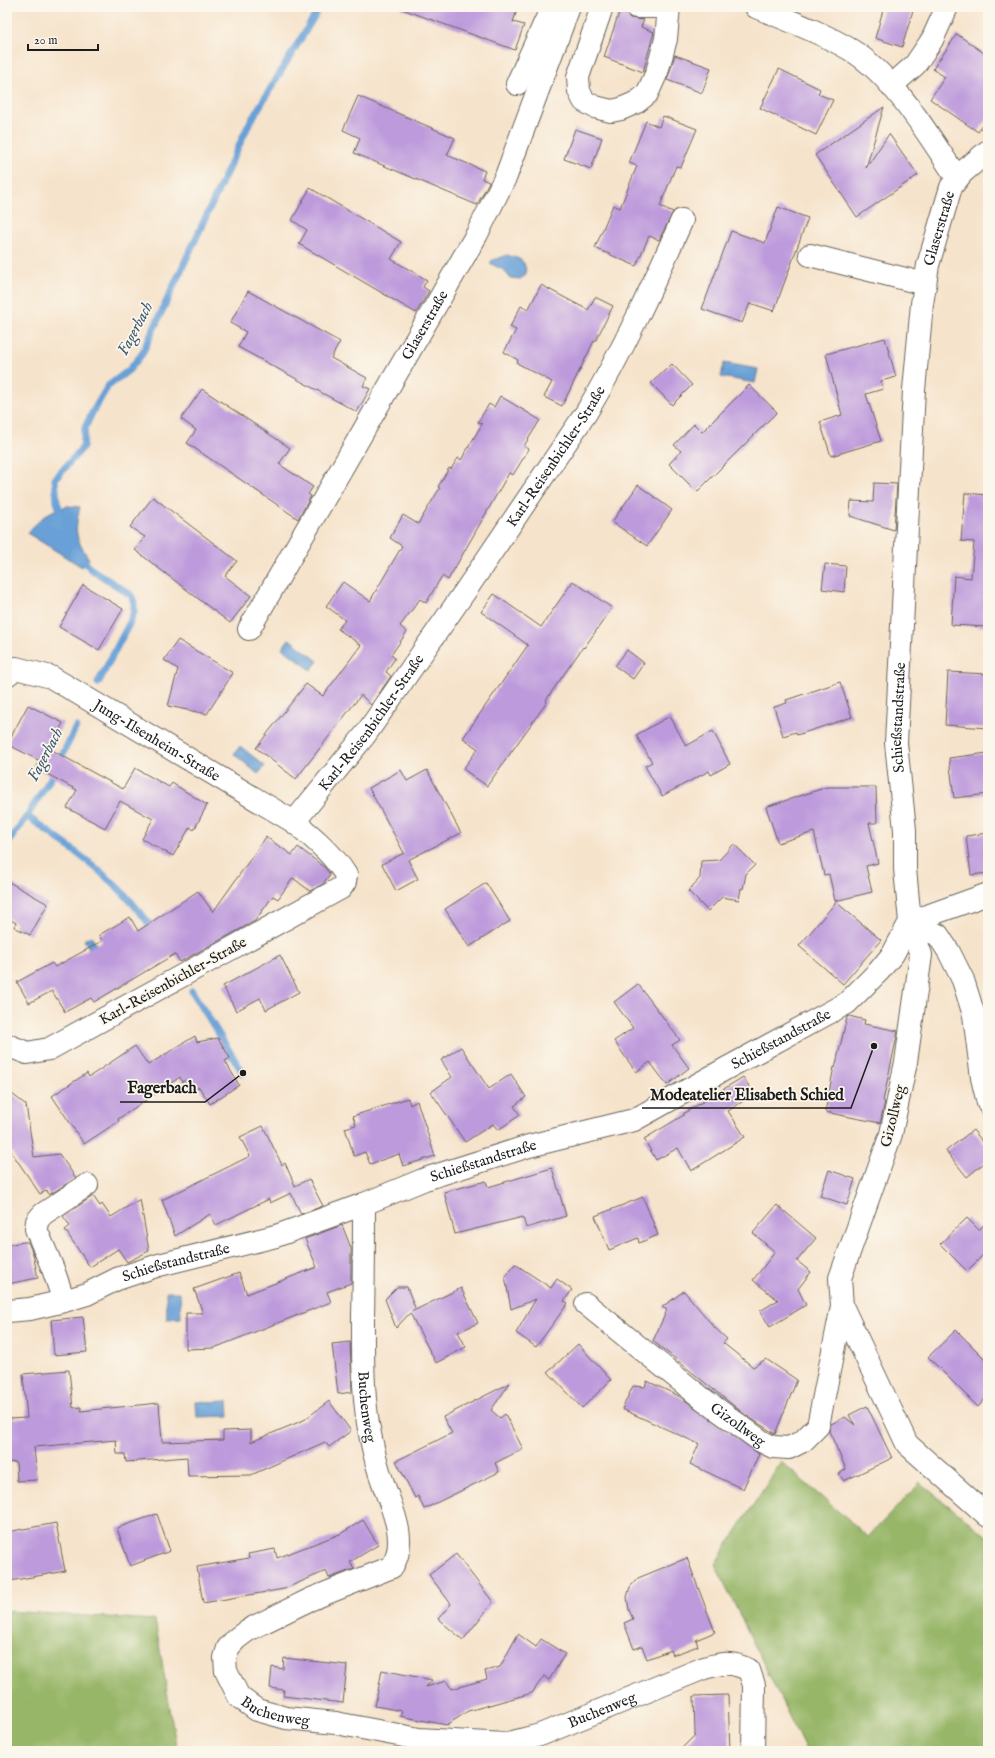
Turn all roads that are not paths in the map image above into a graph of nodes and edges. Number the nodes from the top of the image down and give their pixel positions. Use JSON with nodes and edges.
{"nodes":[{"id":1,"x":552,"y":7,"type":"edge"},
{"id":2,"x":569,"y":7,"type":"edge"},
{"id":3,"x":602,"y":7,"type":"edge"},
{"id":4,"x":636,"y":7,"type":"edge"},
{"id":5,"x":655,"y":7,"type":"edge"},
{"id":6,"x":670,"y":7,"type":"edge"},
{"id":7,"x":756,"y":7,"type":"edge"},
{"id":8,"x":947,"y":7,"type":"edge"},
{"id":9,"x":517,"y":84,"type":"dead end"},
{"id":10,"x":891,"y":86,"type":"junction"},
{"id":11,"x":988,"y":151,"type":"edge"},
{"id":12,"x":957,"y":178,"type":"junction"},
{"id":13,"x":682,"y":220,"type":"dead end"},
{"id":14,"x":810,"y":255,"type":"dead end"},
{"id":15,"x":925,"y":284,"type":"junction"},
{"id":16,"x":908,"y":503,"type":"joint"},
{"id":17,"x":249,"y":629,"type":"dead end"},
{"id":18,"x":12,"y":672,"type":"edge"},
{"id":19,"x":294,"y":822,"type":"junction"},
{"id":20,"x":988,"y":894,"type":"edge"},
{"id":21,"x":910,"y":922,"type":"junction"},
{"id":22,"x":7,"y":1045,"type":"edge"},
{"id":23,"x":988,"y":1103,"type":"edge"},
{"id":24,"x":87,"y":1184,"type":"dead end"},
{"id":25,"x":364,"y":1204,"type":"junction"},
{"id":26,"x":64,"y":1301,"type":"junction"},
{"id":27,"x":586,"y":1304,"type":"dead end"},
{"id":28,"x":842,"y":1306,"type":"junction"},
{"id":29,"x":7,"y":1311,"type":"edge"},
{"id":30,"x":988,"y":1516,"type":"edge"},
{"id":31,"x":754,"y":1751,"type":"edge"}],
"edges":[{"from":1,"to":9,"type":"street"},
{"from":2,"to":17,"type":"street","name":"Glaserstraße"},
{"from":3,"to":6,"type":"street"},
{"from":4,"to":5,"type":"street"},
{"from":7,"to":10,"type":"street","name":"Glaserstraße"},
{"from":8,"to":10,"type":"street"},
{"from":10,"to":12,"type":"street","name":"Glaserstraße"},
{"from":11,"to":12,"type":"street"},
{"from":12,"to":15,"type":"street","name":"Glaserstraße"},
{"from":13,"to":19,"type":"street","name":"Karl-Reisenbichler-Straße"},
{"from":14,"to":15,"type":"street"},
{"from":15,"to":16,"type":"street","name":"Glaserstraße"},
{"from":16,"to":21,"type":"street","name":"Schießstandstraße"},
{"from":18,"to":19,"type":"street","name":"Jung-Ilsenheim-Straße"},
{"from":19,"to":22,"type":"street","name":"Karl-Reisenbichler-Straße"},
{"from":20,"to":21,"type":"street"},
{"from":21,"to":23,"type":"street"},
{"from":21,"to":25,"type":"street","name":"Schießstandstraße"},
{"from":21,"to":28,"type":"street","name":"Gizollweg"},
{"from":24,"to":26,"type":"street"},
{"from":25,"to":26,"type":"street","name":"Schießstandstraße"},
{"from":25,"to":31,"type":"street","name":"Buchenweg"},
{"from":26,"to":29,"type":"street","name":"Schießstandstraße"},
{"from":27,"to":28,"type":"street","name":"Gizollweg"},
{"from":28,"to":30,"type":"street","name":"Gizollweg"}]}
